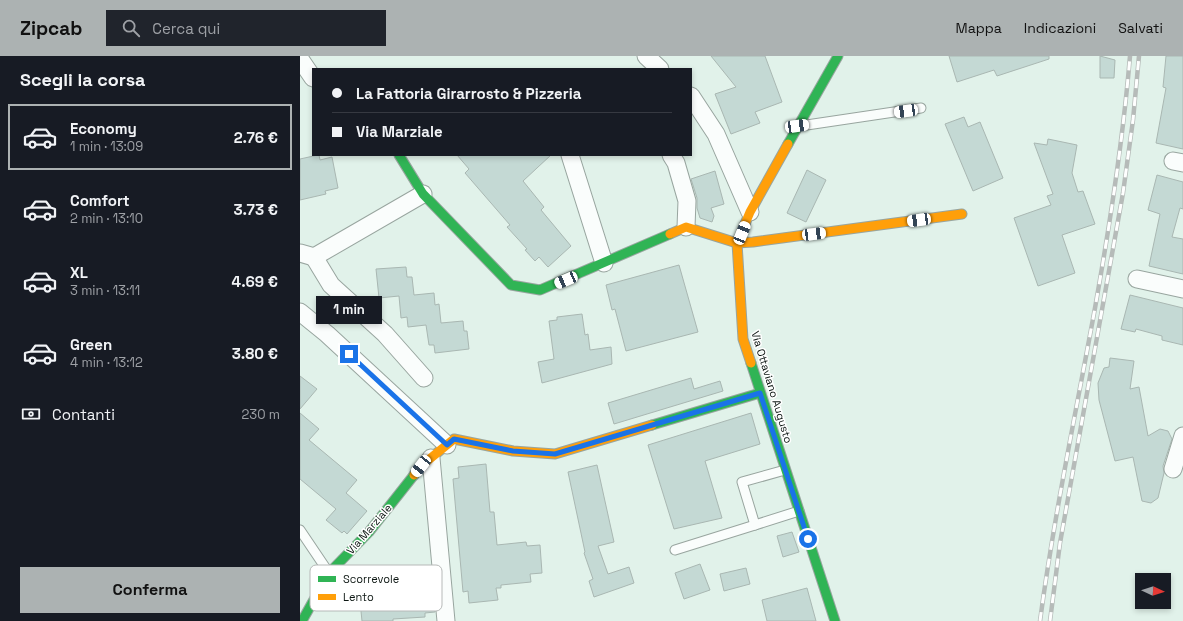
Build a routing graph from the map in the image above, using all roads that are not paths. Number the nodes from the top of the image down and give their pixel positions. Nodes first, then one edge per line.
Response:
1 (646, 56) edge
2 (838, 56) edge
3 (300, 59) edge
4 (659, 68) edge
5 (312, 77) edge
6 (692, 98) edge
7 (922, 108) dead end
8 (797, 126) junction
9 (400, 156) edge
10 (570, 156) edge
11 (672, 156) edge
12 (423, 194) junction
13 (750, 212) junction
14 (962, 214) dead end
15 (686, 227) junction
16 (737, 243) junction
17 (307, 255) edge
18 (604, 263) junction
19 (1137, 279) dead end
20 (1183, 289) edge
21 (300, 312) edge
22 (424, 378) dead end
23 (760, 393) junction
24 (1183, 436) edge
25 (447, 445) junction
26 (431, 458) junction
27 (1173, 469) dead end
28 (785, 470) junction
29 (799, 511) junction
30 (755, 525) junction
31 (300, 530) edge
32 (675, 550) dead end
33 (324, 565) edge
34 (337, 565) edge
35 (441, 565) edge
36 (442, 578) edge
37 (310, 607) edge
38 (302, 621) edge
39 (446, 621) edge
40 (835, 621) edge

1 - 4 street
2 - 8 street, Via Ottaviano Augusto
3 - 5 street
6 - 13 street
7 - 8 lane
8 - 13 street, Via Ottaviano Augusto
9 - 12 street
10 - 18 street
11 - 15 street
12 - 17 street
12 - 18 street
13 - 16 street, Via Ottaviano Augusto
14 - 16 street
15 - 16 street
15 - 18 street
16 - 23 street, Via Ottaviano Augusto
17 - 22 street
19 - 20 street
21 - 25 street
23 - 25 street, Via Marziale
23 - 28 street, Via Ottaviano Augusto
24 - 27 street
25 - 26 street, Via Marziale
26 - 34 street, Via Marziale
26 - 35 street
28 - 29 street, Via Ottaviano Augusto
28 - 30 lane
29 - 30 lane
29 - 40 street, Via Ottaviano Augusto
30 - 32 lane
31 - 33 lane
36 - 39 street
37 - 38 street, Via Marziale

